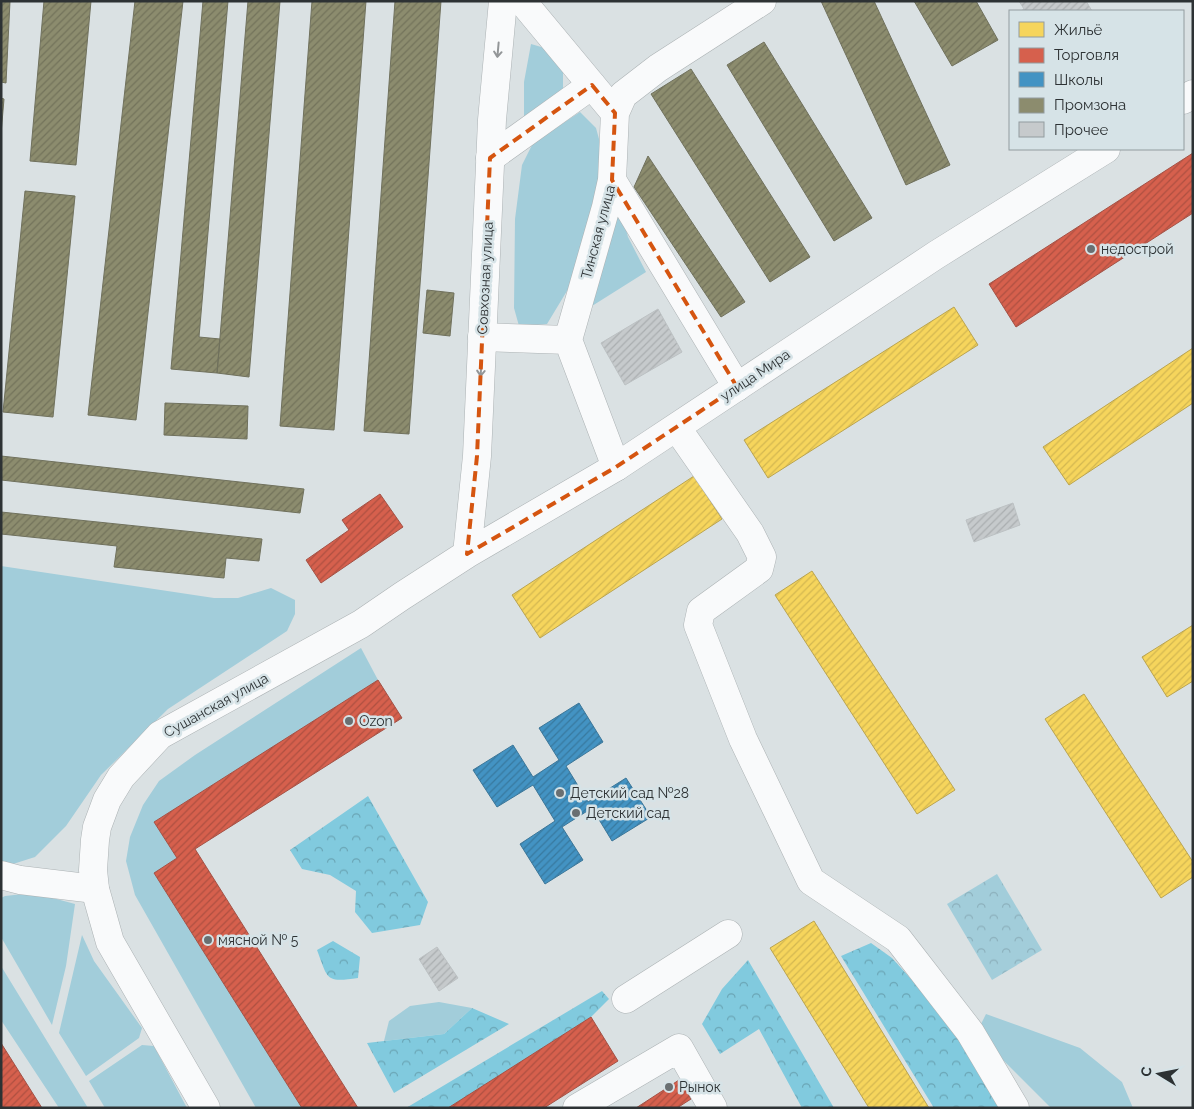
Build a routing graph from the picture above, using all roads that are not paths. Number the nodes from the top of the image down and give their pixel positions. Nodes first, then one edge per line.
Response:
1 (502, 1) edge
2 (522, 1) edge
3 (762, 1) edge
4 (592, 85) junction
5 (615, 113) junction
6 (1104, 150) edge
7 (490, 158) junction
8 (612, 180) junction
9 (482, 337) junction
10 (568, 340) junction
11 (737, 387) junction
12 (677, 428) junction
13 (616, 467) junction
14 (467, 554) junction
15 (402, 596) joint
16 (1, 875) edge
17 (94, 889) junction
18 (728, 934) dead end
19 (626, 999) dead end
20 (206, 1108) edge
21 (577, 1108) edge
22 (713, 1108) edge
23 (1015, 1108) edge

1 -> 7 main road, Совхозная улица
2 - 4 main road
3 - 5 main road, Тинская улица
4 - 5 main road
4 - 7 main road
5 - 8 main road, Тинская улица
6 - 11 main road, улица Мира
7 - 9 main road, Совхозная улица
8 - 10 main road, Тинская улица
8 - 11 main road
9 - 10 main road
9 -> 14 main road, Совхозная улица
10 - 13 main road
11 - 12 main road, улица Мира
12 - 13 main road, улица Мира
12 - 23 main road
13 - 14 main road, улица Мира
14 - 15 main road, улица Мира
15 - 17 main road, Сушанская улица
16 - 17 main road
17 - 20 main road, Сушанская улица
18 - 19 main road
21 - 22 main road

